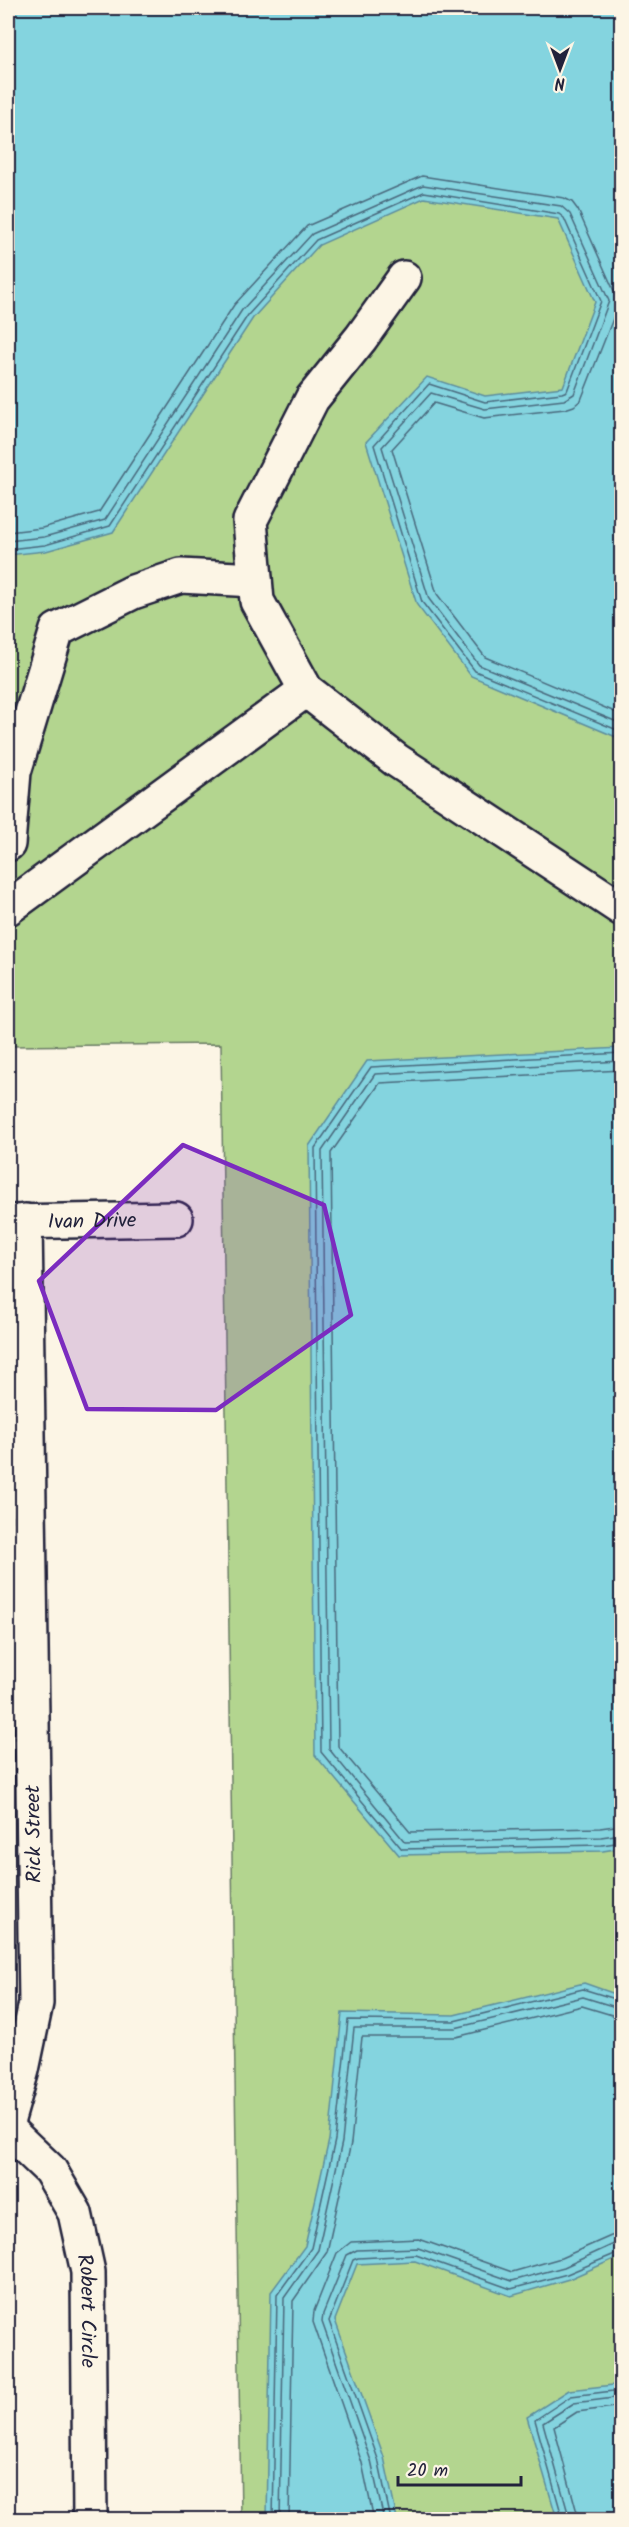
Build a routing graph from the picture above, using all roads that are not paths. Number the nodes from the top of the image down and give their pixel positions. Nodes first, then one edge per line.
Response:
1 (404, 278) dead end
2 (255, 580) junction
3 (306, 690) junction
4 (8, 844) edge
5 (8, 908) edge
6 (621, 909) edge
7 (176, 1219) dead end
8 (16, 1222) edge
9 (8, 2119) edge
10 (8, 2130) edge
11 (90, 2520) edge

1 - 2 street
2 - 3 street
2 - 4 street
3 - 5 street
3 - 6 street
7 - 8 street, Ivan Drive
8 - 9 street, Rick Street
10 - 11 street, Robert Circle

